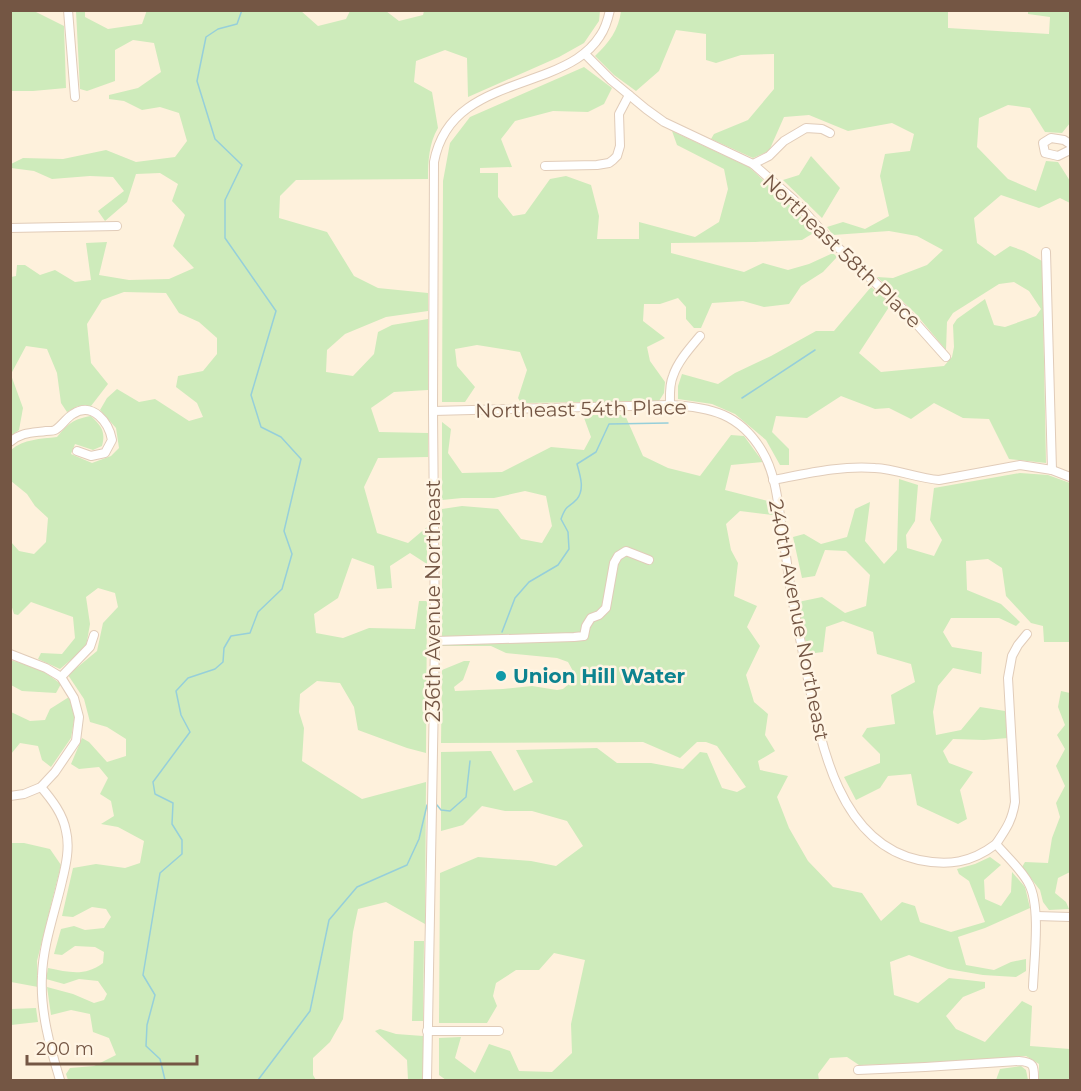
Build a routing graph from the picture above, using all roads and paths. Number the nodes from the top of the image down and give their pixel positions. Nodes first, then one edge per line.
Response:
1 (68, 10) edge
2 (609, 14) edge
3 (585, 54) junction
4 (629, 94) junction
5 (75, 97) dead end
6 (830, 133) dead end
7 (1071, 144) edge
8 (1071, 150) edge
9 (753, 164) junction
10 (545, 166) dead end
11 (117, 226) dead end
12 (10, 228) edge
13 (1046, 252) dead end
14 (700, 336) dead end
15 (946, 357) dead end
16 (670, 405) junction
17 (433, 411) junction
18 (727, 416) joint
19 (10, 442) edge
20 (77, 451) dead end
21 (1052, 470) junction
22 (1071, 477) edge
23 (773, 480) junction
24 (649, 560) dead end
25 (1027, 634) dead end
26 (94, 635) dead end
27 (435, 641) junction
28 (10, 654) edge
29 (61, 677) junction
30 (41, 787) junction
31 (10, 796) edge
32 (996, 844) junction
33 (1036, 916) junction
34 (1071, 917) edge
35 (1034, 987) dead end
36 (427, 1031) junction
37 (500, 1032) dead end
38 (858, 1070) dead end
39 (60, 1080) edge
40 (427, 1080) edge
41 (1034, 1080) edge

1 - 5 street
2 - 3 street
3 - 4 street, Northeast 58th Place
3 - 17 street, 236th Avenue Northeast
4 - 9 street, Northeast 58th Place
4 - 10 street
6 - 9 street
7 - 8 street
9 - 15 street, Northeast 58th Place
11 - 12 street
13 - 21 street
14 - 16 street
16 - 17 street, Northeast 54th Place
16 - 18 street, Northeast 54th Place
17 - 27 street, 236th Avenue Northeast
18 - 23 street, 240th Avenue Northeast
19 - 20 street
21 - 22 street
21 - 23 street
23 - 32 street, 240th Avenue Northeast
24 - 27 street
25 - 32 street
26 - 29 street
27 - 36 street, 236th Avenue Northeast
28 - 29 street
29 - 30 street
30 - 31 street
30 - 39 street
32 - 33 street
33 - 34 street
33 - 35 street
36 - 37 street
36 - 40 street, 236th Avenue Northeast
38 - 41 street

